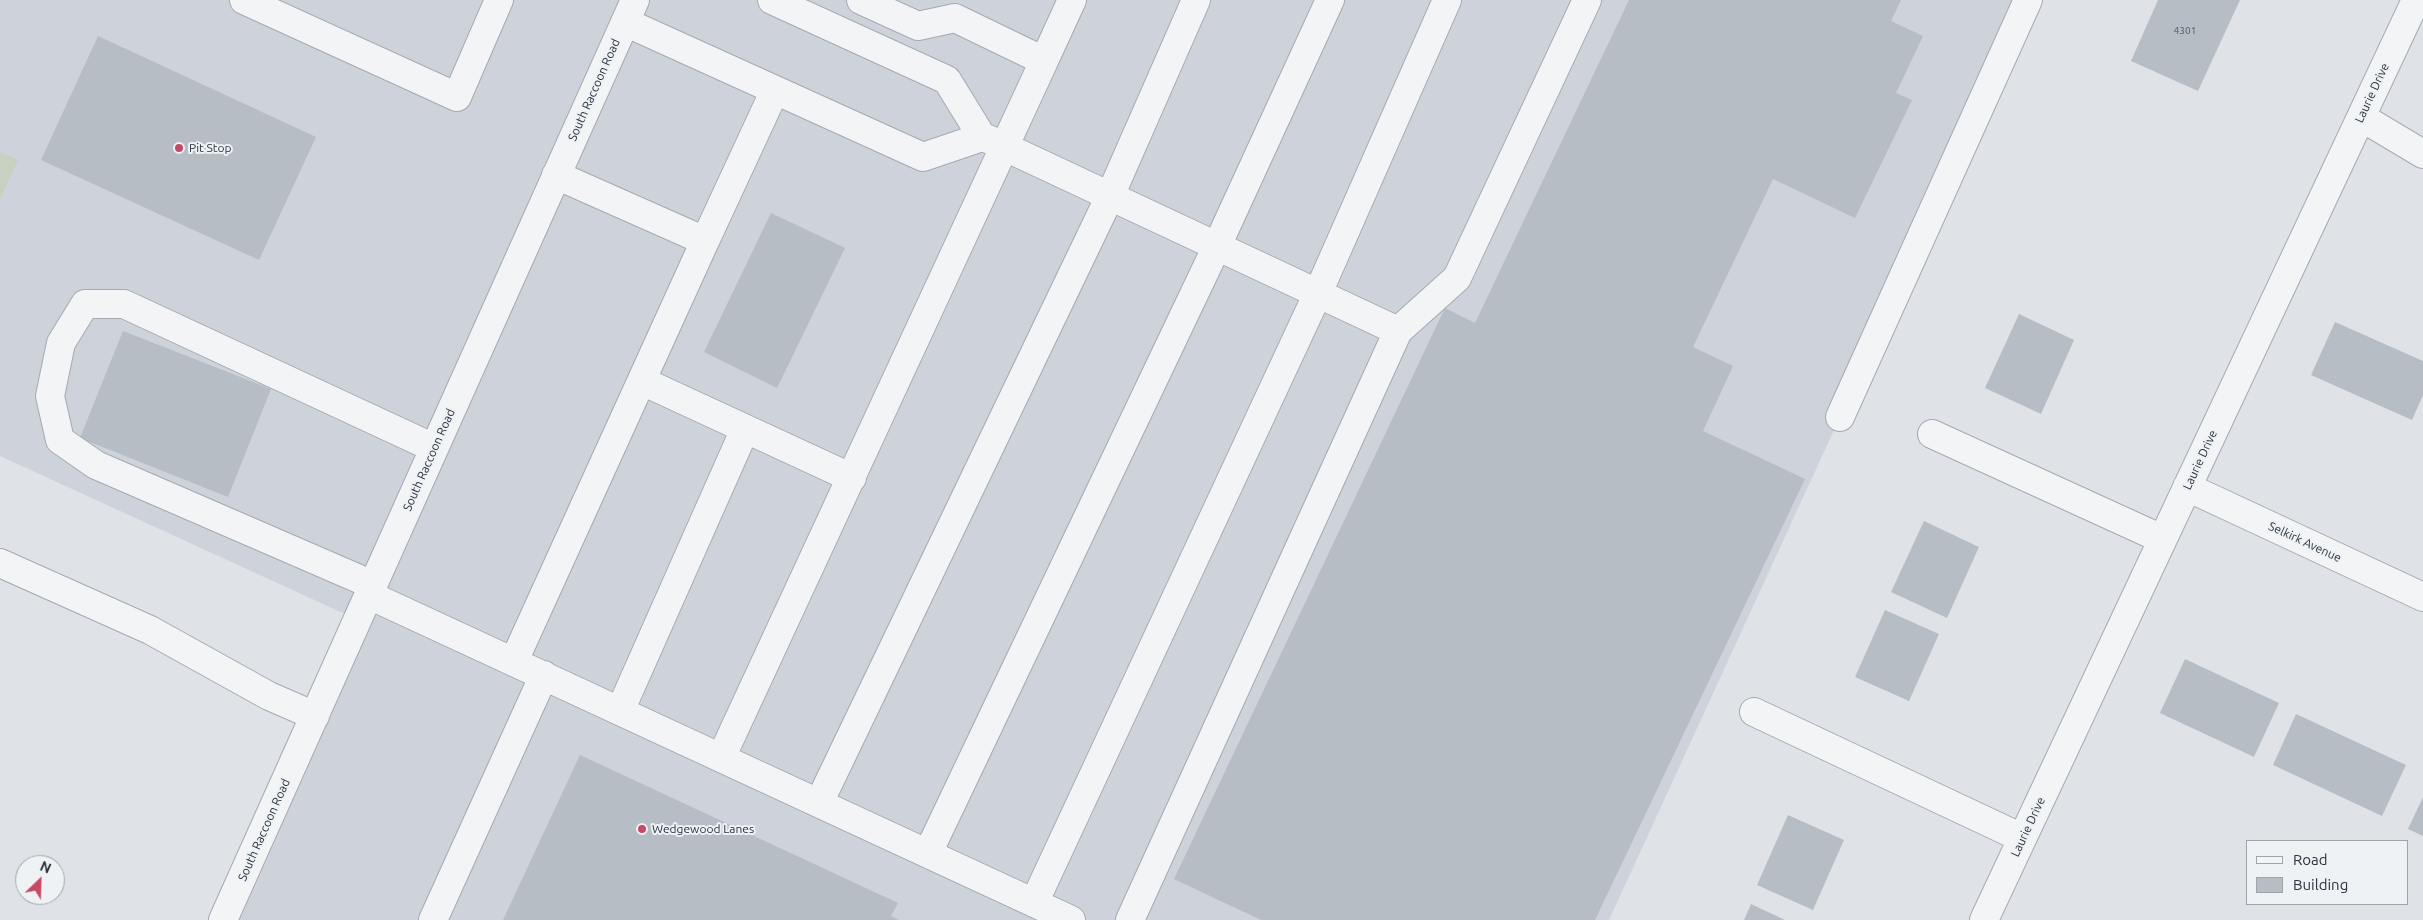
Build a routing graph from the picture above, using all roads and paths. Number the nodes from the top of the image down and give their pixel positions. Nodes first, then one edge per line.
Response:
1 (244, 0) edge
2 (499, 0) edge
3 (861, 0) edge
4 (1072, 0) edge
5 (1196, 0) edge
6 (1330, 0) edge
7 (1447, 0) edge
8 (1587, 0) edge
9 (2028, 0) edge
10 (2416, 0) edge
11 (776, 1) edge
12 (631, 6) edge
13 (953, 9) edge
14 (1044, 61) junction
15 (775, 90) junction
16 (2361, 117) junction
17 (994, 142) junction
18 (2423, 154) edge
19 (556, 175) junction
20 (1110, 196) junction
21 (705, 241) junction
22 (1217, 246) junction
23 (1318, 293) junction
24 (1398, 331) junction
25 (642, 380) junction
26 (1840, 417) dead end
27 (746, 429) junction
28 (1932, 434) dead end
29 (434, 448) junction
30 (852, 478) junction
31 (2187, 487) junction
32 (2162, 539) junction
33 (0, 563) edge
34 (371, 590) junction
35 (2423, 598) edge
36 (514, 662) junction
37 (544, 675) junction
38 (620, 711) junction
39 (1754, 712) dead end
40 (315, 716) junction
41 (721, 758) junction
42 (819, 803) junction
43 (2022, 838) junction
44 (928, 854) junction
45 (1034, 903) junction
46 (223, 920) edge
47 (433, 920) edge
48 (1070, 920) edge
49 (1130, 920) edge
50 (1984, 920) edge

1 - 2 street
3 - 13 street
4 - 14 street
5 - 20 street
6 - 22 street
7 - 23 street
8 - 24 street
9 - 26 street
10 - 16 street, Laurie Drive
11 - 17 street
12 - 15 street
12 - 19 street, South Raccoon Road
13 - 14 street
14 - 17 street
15 - 17 street
15 - 21 street
16 - 18 street
16 - 31 street, Laurie Drive
17 - 20 street
17 - 30 street
19 - 21 street
19 - 29 street, South Raccoon Road
20 - 22 street
20 - 42 street
21 - 25 street
22 - 23 street
22 - 44 street
23 - 24 street
23 - 45 street
24 - 49 street
25 - 27 street
25 - 36 street
27 - 30 street
27 - 38 street
28 - 32 street
29 - 34 street, South Raccoon Road
29 - 34 street
30 - 41 street
31 - 32 street, Laurie Drive
31 - 35 street, Selkirk Avenue
32 - 43 street, Laurie Drive
33 - 40 street
34 - 36 street
34 - 40 street, South Raccoon Road
36 - 37 street
37 - 38 street
37 - 47 street
38 - 41 street
39 - 43 street
40 - 46 street, South Raccoon Road
41 - 42 street
42 - 44 street
43 - 50 street, Laurie Drive
44 - 45 street
45 - 48 street

